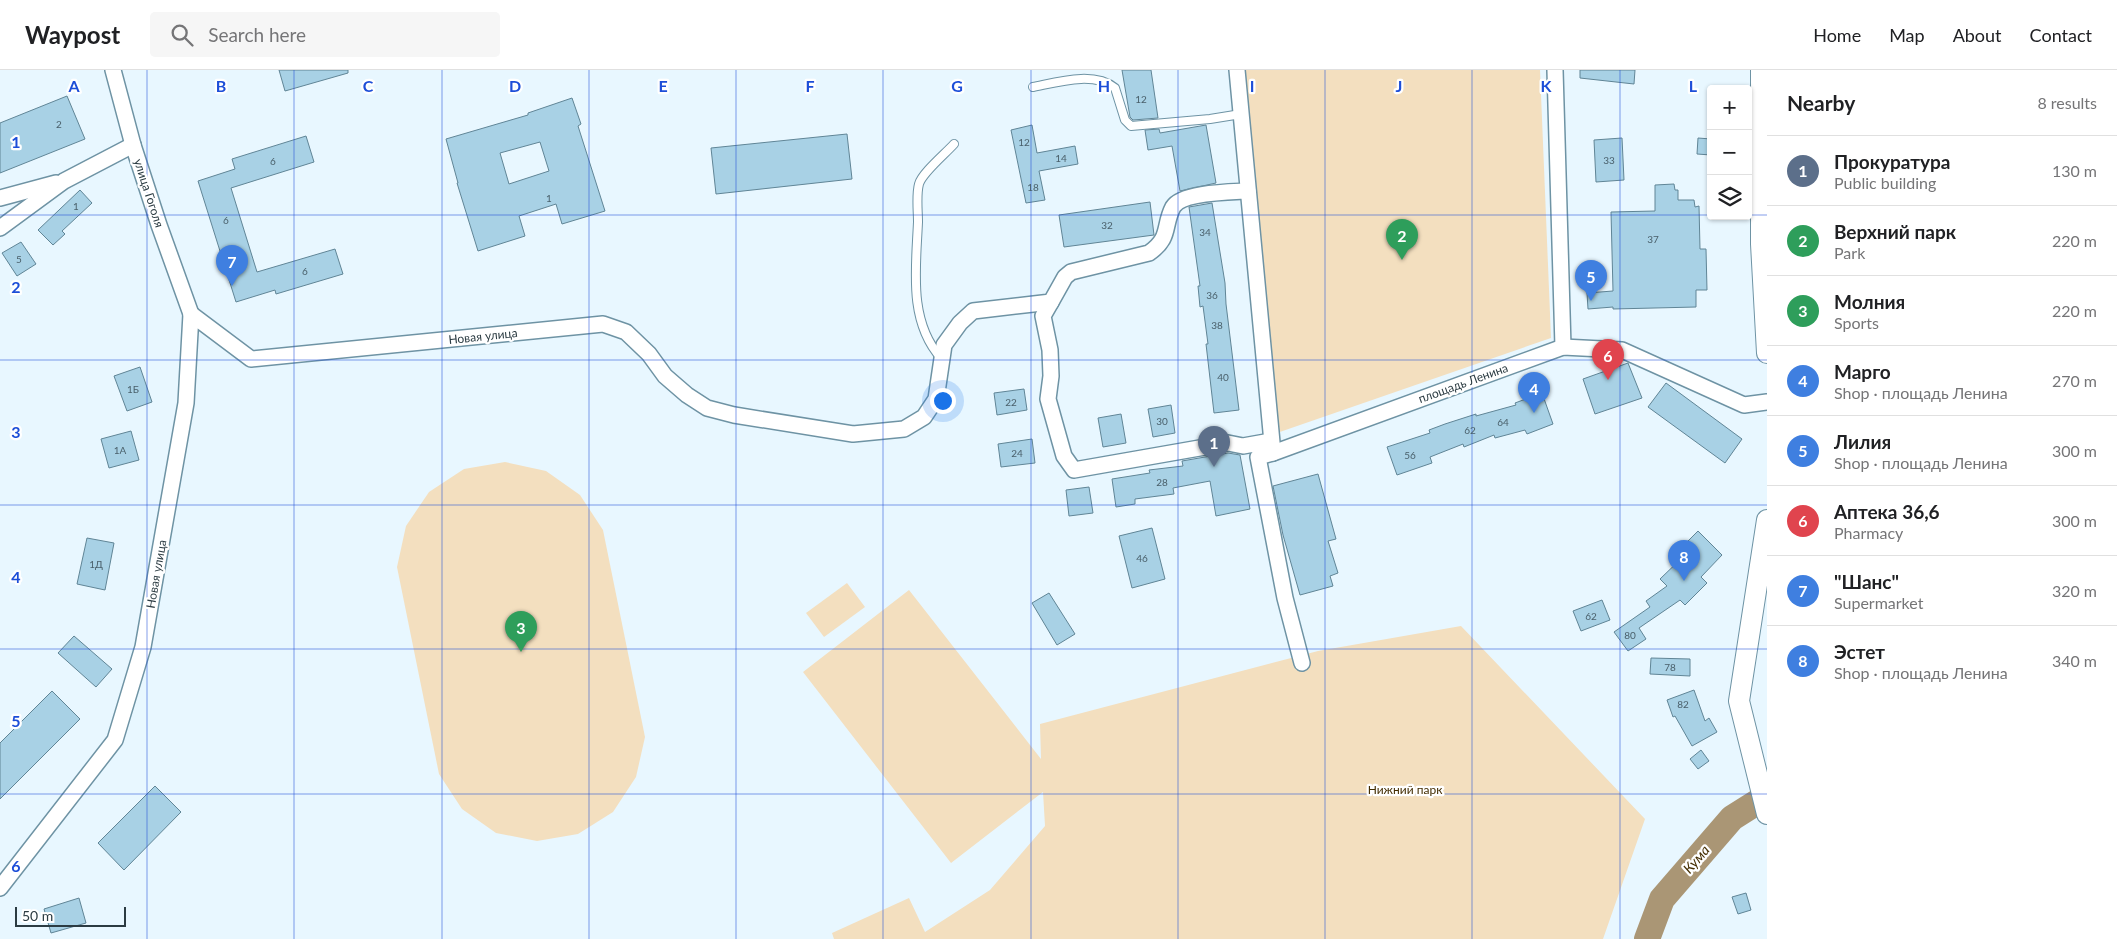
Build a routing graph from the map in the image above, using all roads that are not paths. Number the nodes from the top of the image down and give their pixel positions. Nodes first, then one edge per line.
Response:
1 (113, 70) edge
2 (1236, 70) edge
3 (1555, 70) edge
4 (1761, 70) edge
5 (1033, 86) dead end
6 (1241, 114) junction
7 (133, 144) junction
8 (954, 144) dead end
9 (64, 181) junction
10 (1248, 191) junction
11 (0, 198) edge
12 (0, 228) edge
13 (1051, 302) junction
14 (192, 314) junction
15 (1563, 347) junction
16 (1767, 353) edge
17 (942, 359) junction
18 (1767, 402) edge
19 (1272, 447) junction
20 (1767, 520) edge
21 (1302, 663) dead end
22 (1767, 814) edge
23 (0, 888) edge

1 - 7 street, улица Гоголя
2 - 6 street
3 - 15 street
4 - 16 street
5 - 6 lane
6 - 10 street
7 - 9 street
7 - 14 street, улица Гоголя
8 - 17 lane
9 - 11 street
9 - 12 street
10 - 13 street
10 - 19 street
13 - 17 street, Новая улица
13 - 19 street
14 - 17 street, Новая улица
14 - 23 street, Новая улица
15 - 18 street, площадь Ленина
15 - 19 street, площадь Ленина
19 - 21 street, площадь Ленина
20 - 22 street

